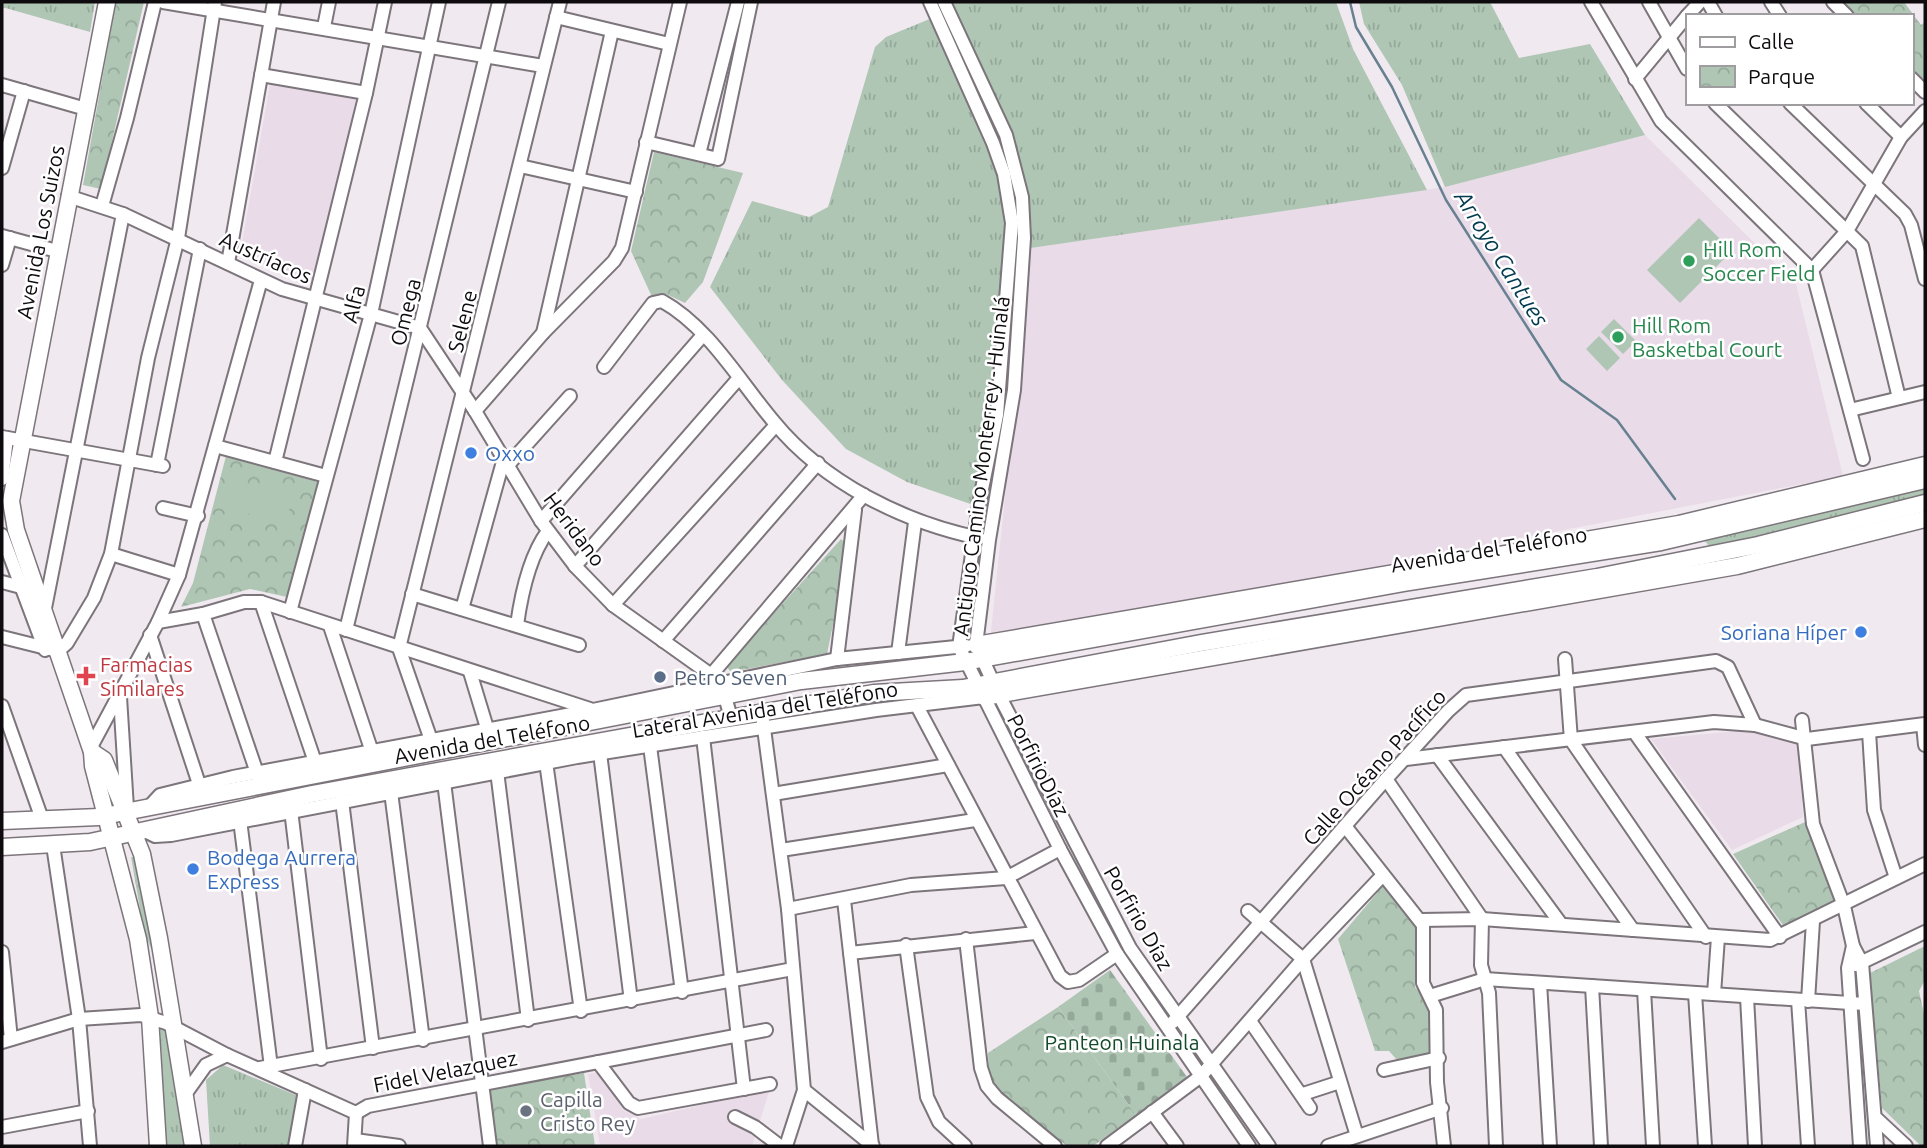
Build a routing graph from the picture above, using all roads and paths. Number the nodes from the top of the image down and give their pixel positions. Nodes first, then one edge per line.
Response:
1 (107, 2) edge
2 (155, 2) edge
3 (163, 2) edge
4 (274, 2) edge
5 (329, 2) edge
6 (385, 2) edge
7 (439, 2) edge
8 (499, 2) edge
9 (560, 2) edge
10 (680, 2) edge
11 (738, 2) edge
12 (751, 2) edge
13 (930, 2) edge
14 (944, 2) edge
15 (1591, 2) edge
16 (1649, 2) edge
17 (215, 6) edge
18 (556, 17) junction
19 (1686, 17) edge
20 (272, 19) junction
21 (324, 27) junction
22 (612, 31) junction
23 (380, 37) junction
24 (1668, 37) junction
25 (669, 44) junction
26 (429, 48) junction
27 (486, 58) junction
28 (543, 66) junction
29 (1686, 67) edge
30 (261, 75) junction
31 (1635, 79) junction
32 (2, 85) edge
33 (24, 91) junction
34 (366, 93) junction
35 (1717, 105) edge
36 (1792, 105) edge
37 (1868, 105) edge
38 (86, 108) junction
39 (1925, 111) edge
40 (1901, 137) junction
41 (646, 142) junction
42 (699, 154) junction
43 (520, 166) junction
44 (2, 168) edge
45 (576, 180) junction
46 (1875, 185) junction
47 (636, 192) junction
48 (68, 196) junction
49 (102, 206) junction
50 (123, 214) junction
51 (1847, 232) junction
52 (6, 237) edge
53 (178, 238) junction
54 (200, 249) junction
55 (57, 251) junction
56 (228, 263) junction
57 (2, 265) edge
58 (1812, 270) junction
59 (1925, 279) edge
60 (261, 280) junction
61 (317, 300) junction
62 (371, 314) junction
63 (420, 328) junction
64 (543, 333) junction
65 (703, 335) junction
66 (604, 367) dead end
67 (739, 378) junction
68 (1925, 392) edge
69 (464, 396) junction
70 (570, 396) dead end
71 (1899, 398) junction
72 (1850, 410) junction
73 (475, 411) junction
74 (776, 425) junction
75 (10, 439) edge
76 (215, 446) junction
77 (76, 451) junction
78 (128, 460) junction
79 (1863, 460) dead end
80 (275, 462) junction
81 (506, 462) junction
82 (818, 463) junction
83 (1925, 465) edge
84 (326, 476) junction
85 (1906, 476) junction
86 (2, 479) edge
87 (1925, 480) edge
88 (864, 495) junction
89 (1925, 503) edge
90 (163, 508) dead end
91 (855, 509) junction
92 (198, 516) junction
93 (1925, 519) edge
94 (915, 522) junction
95 (544, 526) junction
96 (1843, 531) junction
97 (2, 535) edge
98 (1697, 536) junction
99 (974, 537) junction
100 (989, 540) junction
101 (1587, 546) junction
102 (111, 554) junction
103 (1704, 564) junction
104 (575, 566) junction
105 (1680, 568) junction
106 (179, 575) junction
107 (1597, 577) junction
108 (2, 582) edge
109 (21, 587) junction
110 (412, 594) junction
111 (261, 602) junction
112 (613, 605) junction
113 (45, 608) junction
114 (462, 609) junction
115 (290, 612) junction
116 (203, 614) junction
117 (1164, 619) junction
118 (158, 622) junction
119 (517, 625) junction
120 (330, 626) junction
121 (345, 630) junction
122 (150, 635) junction
123 (2, 637) edge
124 (663, 641) junction
125 (579, 645) dead end
126 (1234, 645) junction
127 (399, 648) junction
128 (52, 650) junction
129 (979, 652) junction
130 (898, 653) junction
131 (962, 654) junction
132 (837, 659) junction
133 (1565, 659) dead end
134 (470, 672) junction
135 (1567, 682) junction
136 (720, 684) junction
137 (988, 690) junction
138 (120, 692) junction
139 (2, 706) edge
140 (917, 706) junction
141 (593, 710) junction
142 (731, 718) junction
143 (1802, 720) dead end
144 (763, 721) junction
145 (1755, 725) junction
146 (1924, 725) edge
147 (487, 728) junction
148 (1635, 733) junction
149 (1869, 733) junction
150 (702, 737) junction
151 (1807, 739) junction
152 (431, 740) junction
153 (1571, 740) junction
154 (7, 745) edge
155 (1925, 745) edge
156 (650, 746) junction
157 (1504, 747) junction
158 (92, 749) junction
159 (577, 751) junction
160 (372, 752) junction
161 (600, 753) junction
162 (1437, 755) junction
163 (1406, 759) junction
164 (315, 762) junction
165 (546, 762) junction
166 (948, 765) junction
167 (498, 771) junction
168 (257, 773) junction
169 (283, 776) junction
170 (1385, 779) junction
171 (444, 782) junction
172 (199, 784) junction
173 (391, 792) junction
174 (773, 794) junction
175 (313, 800) junction
176 (342, 801) junction
177 (148, 808) junction
178 (291, 810) junction
179 (42, 819) junction
180 (240, 820) junction
181 (975, 820) junction
182 (2, 821) edge
183 (133, 823) junction
184 (109, 826) junction
185 (1345, 826) junction
186 (52, 845) junction
187 (2, 847) edge
188 (1060, 849) junction
189 (781, 850) junction
190 (1925, 864) edge
191 (1382, 876) junction
192 (1006, 878) junction
193 (1896, 878) junction
194 (844, 900) junction
195 (1844, 906) junction
196 (788, 909) junction
197 (1248, 911) dead end
198 (1482, 919) junction
199 (1421, 920) junction
200 (1813, 921) junction
201 (1261, 924) junction
202 (1561, 924) junction
203 (1633, 930) junction
204 (1925, 932) edge
205 (1035, 933) junction
206 (1712, 937) junction
207 (1780, 937) junction
208 (966, 939) junction
209 (906, 945) junction
210 (1853, 946) junction
211 (2, 952) edge
212 (849, 953) junction
213 (1117, 954) junction
214 (1303, 959) junction
215 (1862, 962) junction
216 (1848, 968) junction
217 (793, 969) junction
218 (1485, 979) junction
219 (732, 982) junction
220 (1540, 984) junction
221 (1592, 986) junction
222 (1644, 990) junction
223 (682, 992) junction
224 (1695, 993) junction
225 (1714, 994) junction
226 (1430, 996) junction
227 (1747, 997) junction
228 (1803, 1000) junction
229 (631, 1001) junction
230 (1849, 1004) junction
231 (1866, 1004) junction
232 (581, 1011) junction
233 (150, 1017) junction
234 (79, 1019) junction
235 (528, 1020) junction
236 (1250, 1021) junction
237 (1172, 1022) junction
238 (174, 1027) junction
239 (476, 1029) junction
240 (766, 1030) dead end
241 (738, 1035) junction
242 (6, 1040) edge
243 (424, 1040) junction
244 (373, 1048) junction
245 (227, 1055) junction
246 (1438, 1058) junction
247 (321, 1059) junction
248 (598, 1062) junction
249 (265, 1068) junction
250 (1384, 1070) dead end
251 (1206, 1071) junction
252 (1340, 1082) junction
253 (770, 1084) dead end
254 (484, 1085) junction
255 (744, 1089) junction
256 (305, 1090) junction
257 (804, 1090) junction
258 (186, 1093) junction
259 (1303, 1094) junction
260 (1310, 1108) dead end
261 (1442, 1108) junction
262 (88, 1111) junction
263 (1152, 1112) junction
264 (356, 1113) junction
265 (735, 1117) dead end
266 (1877, 1119) junction
267 (2, 1126) edge
268 (1357, 1136) junction
269 (355, 1143) edge
270 (90, 1146) edge
271 (158, 1146) edge
272 (193, 1146) edge
273 (295, 1146) edge
274 (400, 1146) edge
275 (491, 1146) edge
276 (780, 1146) edge
277 (786, 1146) edge
278 (873, 1146) edge
279 (965, 1146) edge
280 (1055, 1146) edge
281 (1107, 1146) edge
282 (1177, 1146) edge
283 (1249, 1146) edge
284 (1269, 1146) edge
285 (1328, 1146) edge
286 (1444, 1146) edge
287 (1496, 1146) edge
288 (1550, 1146) edge
289 (1601, 1146) edge
290 (1653, 1146) edge
291 (1705, 1146) edge
292 (1755, 1146) edge
293 (1808, 1146) edge
294 (1860, 1146) edge
295 (1877, 1146) edge
296 (1906, 1146) edge

1 - 38 main road, Avenida Los Suizos
2 - 49 street
3 - 17 street
4 - 20 street
5 - 21 street
6 - 23 street
7 - 26 street, Alfa
8 - 27 street, Omega
9 - 18 street, Selene
10 - 25 street
11 - 42 street
12 - 42 street
13 - 99 street, Antiguo Camino Monterrey - Huinalá
14 - 100 street, Antiguo Camino Monterrey - Huinalá
15 - 31 street
16 - 24 street
17 - 20 street
17 - 53 street
18 - 22 street
18 - 28 street, Selene
19 - 24 street
20 - 21 street
20 - 30 street
21 - 23 street
22 - 25 street
22 - 45 street
23 - 26 street
23 - 34 street
24 - 29 street
24 - 31 street
25 - 41 street
26 - 27 street
26 - 62 street, Alfa
27 - 28 street
27 - 63 street, Omega
28 - 43 street, Selene
30 - 34 street
30 - 56 street
31 - 58 street
32 - 33 street
33 - 38 street
33 - 44 street
34 - 61 street
35 - 51 street
36 - 46 street
37 - 40 street
38 - 48 main road, Avenida Los Suizos
39 - 40 street
40 - 46 street
41 - 42 street
41 - 47 street
43 - 45 street
43 - 69 street, Selene
45 - 47 street
45 - 64 street
46 - 51 street
46 - 59 street
47 - 64 street
48 - 49 street, Austríacos
48 - 55 main road, Avenida Los Suizos
49 - 50 street, Austríacos
50 - 53 street, Austríacos
50 - 77 street
51 - 58 street
51 - 71 street
52 - 55 street
52 - 57 street
53 - 54 street, Austríacos
53 - 78 street
54 - 56 street, Austríacos
54 - 78 street
55 - 75 main road, Avenida Los Suizos
56 - 60 street, Austríacos
58 - 72 street
60 - 61 street, Austríacos
60 - 76 street
61 - 62 street, Austríacos
61 - 80 street
62 - 63 street, Austríacos
62 - 84 street, Alfa
63 - 69 street, Heridano
63 - 121 street, Omega
64 - 73 street
65 - 66 street
65 - 67 street
65 - 95 street
67 - 74 street
67 - 104 street
68 - 71 street
69 - 73 street, Heridano
69 - 110 street, Selene
70 - 81 street
71 - 72 street
72 - 79 street
73 - 81 street, Heridano
74 - 82 street
74 - 112 street
75 - 77 street
75 - 86 street
75 - 113 main road, Avenida Los Suizos
76 - 80 street
76 - 92 street
77 - 78 street
77 - 113 street
78 - 102 street
80 - 84 street
81 - 95 street, Heridano
81 - 114 street
82 - 88 street
82 - 124 street
83 - 85 main road
84 - 115 street, Alfa
85 - 87 main road, Avenida del Teléfono
85 - 98 main road, Avenida del Teléfono
85 - 101 main road
88 - 91 street
88 - 94 street
89 - 96 main road
90 - 92 street
91 - 132 street
91 - 136 street
92 - 106 street
93 - 96 main road
94 - 99 street
94 - 130 street
95 - 104 street, Heridano
95 - 119 street
96 - 103 main road
97 - 109 street
98 - 101 main road, Avenida del Teléfono
98 - 103 main road
99 - 100 street
99 - 131 street, Antiguo Camino Monterrey - Huinalá
100 - 129 street, Antiguo Camino Monterrey - Huinalá
101 - 107 main road
101 - 117 main road, Avenida del Teléfono
102 - 106 street
102 - 128 street
103 - 105 main road
104 - 112 street, Heridano
105 - 107 main road
105 - 126 main road
106 - 118 street
107 - 126 main road
108 - 109 street
109 - 128 street
110 - 114 street
110 - 127 street, Selene
111 - 115 street
111 - 116 street
111 - 164 street
112 - 124 street, Heridano
113 - 128 main road, Avenida Los Suizos
114 - 119 street
115 - 120 street
116 - 118 street
116 - 168 street
117 - 129 main road
117 - 129 main road, Avenida del Teléfono
118 - 122 street
119 - 125 street
120 - 121 street
120 - 160 street
121 - 127 street
122 - 138 street
122 - 172 street
123 - 128 street
124 - 136 street, Heridano
126 - 137 main road, Avenida del Teléfono
127 - 134 street
127 - 152 street
128 - 158 main road, Avenida Los Suizos
129 - 131 main road, Avenida del Teléfono
129 - 137 street, Antiguo Camino Monterrey - Huinalá
130 - 131 street, Lateral Avenida del Teléfono
130 - 132 street, Lateral Avenida del Teléfono
131 - 136 main road, Avenida del Teléfono
131 - 137 street
132 - 136 street, Lateral Avenida del Teléfono
133 - 135 street
134 - 141 street
134 - 147 street
135 - 145 street, Calle Océano Pacífico
135 - 153 street
135 - 163 street, Calle Océano Pacífico
136 - 141 street, Lateral Avenida del Teléfono
136 - 142 street
136 - 169 main road, Avenida del Teléfono
137 - 140 street, Lateral Avenida del Teléfono
137 - 144 main road, Avenida del Teléfono
137 - 188 street, PorfirioDíaz
137 - 237 street, Porfirio Díaz
138 - 158 street
138 - 183 street
139 - 154 street
140 - 144 street, Lateral Avenida del Teléfono
140 - 166 street
141 - 147 street, Lateral Avenida del Teléfono
142 - 144 main road, Avenida del Teléfono
142 - 159 main road, Avenida del Teléfono
143 - 151 street
144 - 150 street, Lateral Avenida del Teléfono
144 - 174 street
145 - 148 street
145 - 151 street
146 - 149 street
146 - 155 street
147 - 152 street, Lateral Avenida del Teléfono
148 - 153 street
148 - 207 street
149 - 151 street
149 - 193 street
150 - 156 street, Lateral Avenida del Teléfono
150 - 219 street
151 - 195 street
152 - 160 street, Lateral Avenida del Teléfono
153 - 157 street
153 - 206 street
154 - 179 street
156 - 161 street, Lateral Avenida del Teléfono
156 - 223 street
157 - 162 street
157 - 203 street
158 - 183 main road, Avenida Los Suizos
158 - 184 main road, Avenida Los Suizos
159 - 161 street, Lateral Avenida del Teléfono
159 - 165 street, Lateral Avenida del Teléfono
159 - 175 main road, Avenida del Teléfono
160 - 164 street, Lateral Avenida del Teléfono
161 - 229 street
162 - 163 street
162 - 202 street
163 - 170 street, Calle Océano Pacífico
164 - 169 street, Lateral Avenida del Teléfono
165 - 167 street, Lateral Avenida del Teléfono
165 - 232 street
166 - 174 street
166 - 181 street
167 - 171 street, Lateral Avenida del Teléfono
167 - 235 street
168 - 169 street, Lateral Avenida del Teléfono
168 - 172 street, Lateral Avenida del Teléfono
169 - 177 main road, Avenida del Teléfono
170 - 185 street, Calle Océano Pacífico
170 - 198 street
171 - 173 street, Lateral Avenida del Teléfono
171 - 239 street
172 - 177 street, Lateral Avenida del Teléfono
173 - 176 street, Lateral Avenida del Teléfono
173 - 243 street
174 - 189 street
175 - 176 street, Lateral Avenida del Teléfono
175 - 178 street, Lateral Avenida del Teléfono
175 - 183 main road, Avenida del Teléfono
176 - 244 street
177 - 183 main road, Avenida del Teléfono
178 - 180 street, Lateral Avenida del Teléfono
178 - 247 street
179 - 182 main road, Avenida del Teléfono
179 - 184 main road, Avenida del Teléfono
180 - 183 street, Lateral Avenida del Teléfono
180 - 249 street
181 - 189 street
181 - 192 street
183 - 184 main road, Avenida del Teléfono
183 - 238 main road, Avenida Los Suizos
184 - 186 main road, Avenida del Teléfono
184 - 233 main road, Avenida Los Suizos
185 - 191 street
185 - 201 street, Calle Océano Pacífico
186 - 187 main road, Avenida del Teléfono
186 - 234 street
188 - 192 street
188 - 213 street, PorfirioDíaz
189 - 196 street
190 - 193 street
191 - 199 street
191 - 214 street
192 - 194 street
192 - 205 street
193 - 195 street
194 - 196 street
194 - 212 street
195 - 200 street
195 - 210 street
196 - 217 street
197 - 201 street
198 - 199 street
198 - 202 street
198 - 218 street
199 - 226 street
200 - 207 street
200 - 228 street
201 - 214 street
201 - 237 street, Calle Océano Pacífico
202 - 203 street
203 - 206 street
204 - 215 street
205 - 208 street
205 - 213 street
206 - 207 street
206 - 225 street
208 - 209 street
208 - 280 street
209 - 212 street
209 - 279 street
210 - 215 street
210 - 216 street
211 - 242 street
212 - 278 street
213 - 237 street, PorfirioDíaz
214 - 236 street
214 - 252 street
215 - 216 street
215 - 231 street
216 - 230 street
217 - 219 street
217 - 257 street
218 - 220 street
218 - 226 street
218 - 287 street
219 - 223 street
219 - 241 street
220 - 221 street
220 - 288 street
221 - 222 street
221 - 289 street
222 - 224 street
222 - 290 street
223 - 229 street
224 - 225 street
224 - 291 street
225 - 227 street
226 - 246 street
227 - 228 street
227 - 292 street
228 - 230 street
228 - 293 street
229 - 232 street
230 - 231 street
230 - 294 street
231 - 266 street
232 - 235 street
233 - 234 street
233 - 238 street, Fidel Velazquez
233 - 271 main road, Avenida Los Suizos
234 - 242 street
234 - 262 street
235 - 239 street
236 - 251 street
236 - 259 street
237 - 251 street, Porfirio Díaz
238 - 245 street, Fidel Velazquez
238 - 258 main road, Avenida Los Suizos
239 - 243 street
239 - 254 street
240 - 241 street, Fidel Velazquez
241 - 248 street, Fidel Velazquez
241 - 255 street
243 - 244 street
244 - 247 street
245 - 249 street, Fidel Velazquez
245 - 258 street
246 - 250 street
246 - 261 street
247 - 249 street
248 - 254 street, Fidel Velazquez
248 - 255 street
249 - 256 street, Fidel Velazquez
251 - 263 street
251 - 283 street
251 - 284 street, Porfirio Díaz
252 - 259 street
252 - 268 street
253 - 255 street
254 - 264 street, Fidel Velazquez
254 - 275 street
256 - 264 street, Fidel Velazquez
256 - 273 street
257 - 277 street
257 - 278 street
258 - 272 main road, Avenida Los Suizos
259 - 260 street
261 - 268 street
261 - 286 street
262 - 267 street
262 - 270 street
263 - 281 street
263 - 282 street
264 - 269 street
265 - 276 street
266 - 295 street
266 - 296 street
268 - 285 street
269 - 274 street

